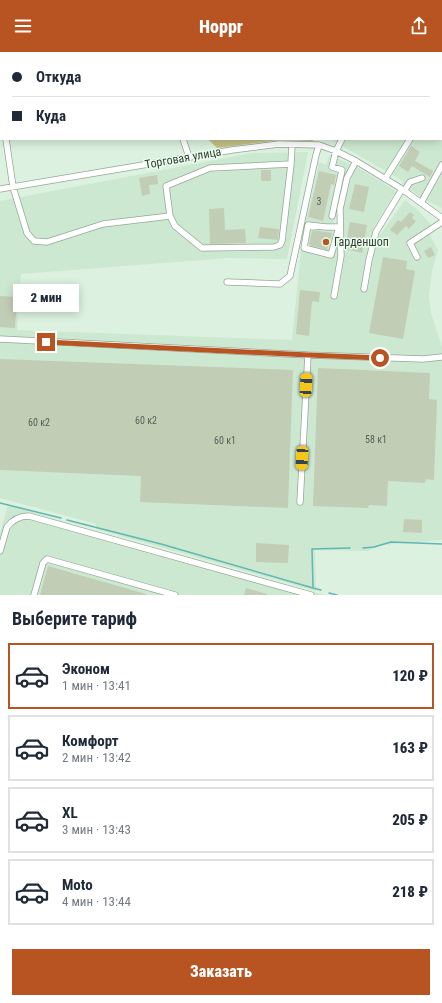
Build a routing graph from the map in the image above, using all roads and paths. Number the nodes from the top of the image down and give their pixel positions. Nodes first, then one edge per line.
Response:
1 (6, 140) edge
2 (183, 140) edge
3 (320, 140) edge
4 (341, 140) edge
5 (409, 140) edge
6 (292, 145) junction
7 (322, 146) junction
8 (336, 150) junction
9 (189, 157) junction
10 (356, 160) junction
11 (291, 164) junction
12 (442, 165) edge
13 (386, 178) junction
14 (422, 178) dead end
15 (13, 187) junction
16 (0, 189) edge
17 (403, 190) junction
18 (421, 203) junction
19 (170, 216) junction
20 (332, 216) dead end
21 (442, 218) edge
22 (442, 222) edge
23 (339, 227) junction
24 (417, 257) dead end
25 (227, 282) dead end
26 (364, 288) dead end
27 (334, 296) dead end
28 (0, 339) edge
29 (308, 355) junction
30 (442, 357) edge
31 (300, 502) dead end
32 (0, 551) edge
33 (34, 595) edge
34 (175, 595) edge
35 (311, 595) edge

1 - 15 street
2 - 9 street
3 - 7 street
4 - 8 street
5 - 13 street
6 - 7 street, Торговая улица
6 - 9 street, Торговая улица
6 - 11 street
7 - 8 street, Торговая улица
7 - 25 street
8 - 10 street, Торговая улица
8 - 20 street
9 - 15 street, Торговая улица
10 - 13 street, Торговая улица
10 - 23 street
11 - 19 street
11 - 19 street
12 - 18 street
13 - 17 street, Торговая улица
14 - 17 street
15 - 16 street, Торговая улица
15 - 19 street
17 - 18 street, Торговая улица
17 - 26 street
18 - 21 street, Торговая улица
22 - 24 street
23 - 23 street
23 - 27 street
28 - 29 street
29 - 30 street
29 - 31 street
32 - 35 street
33 - 34 street

